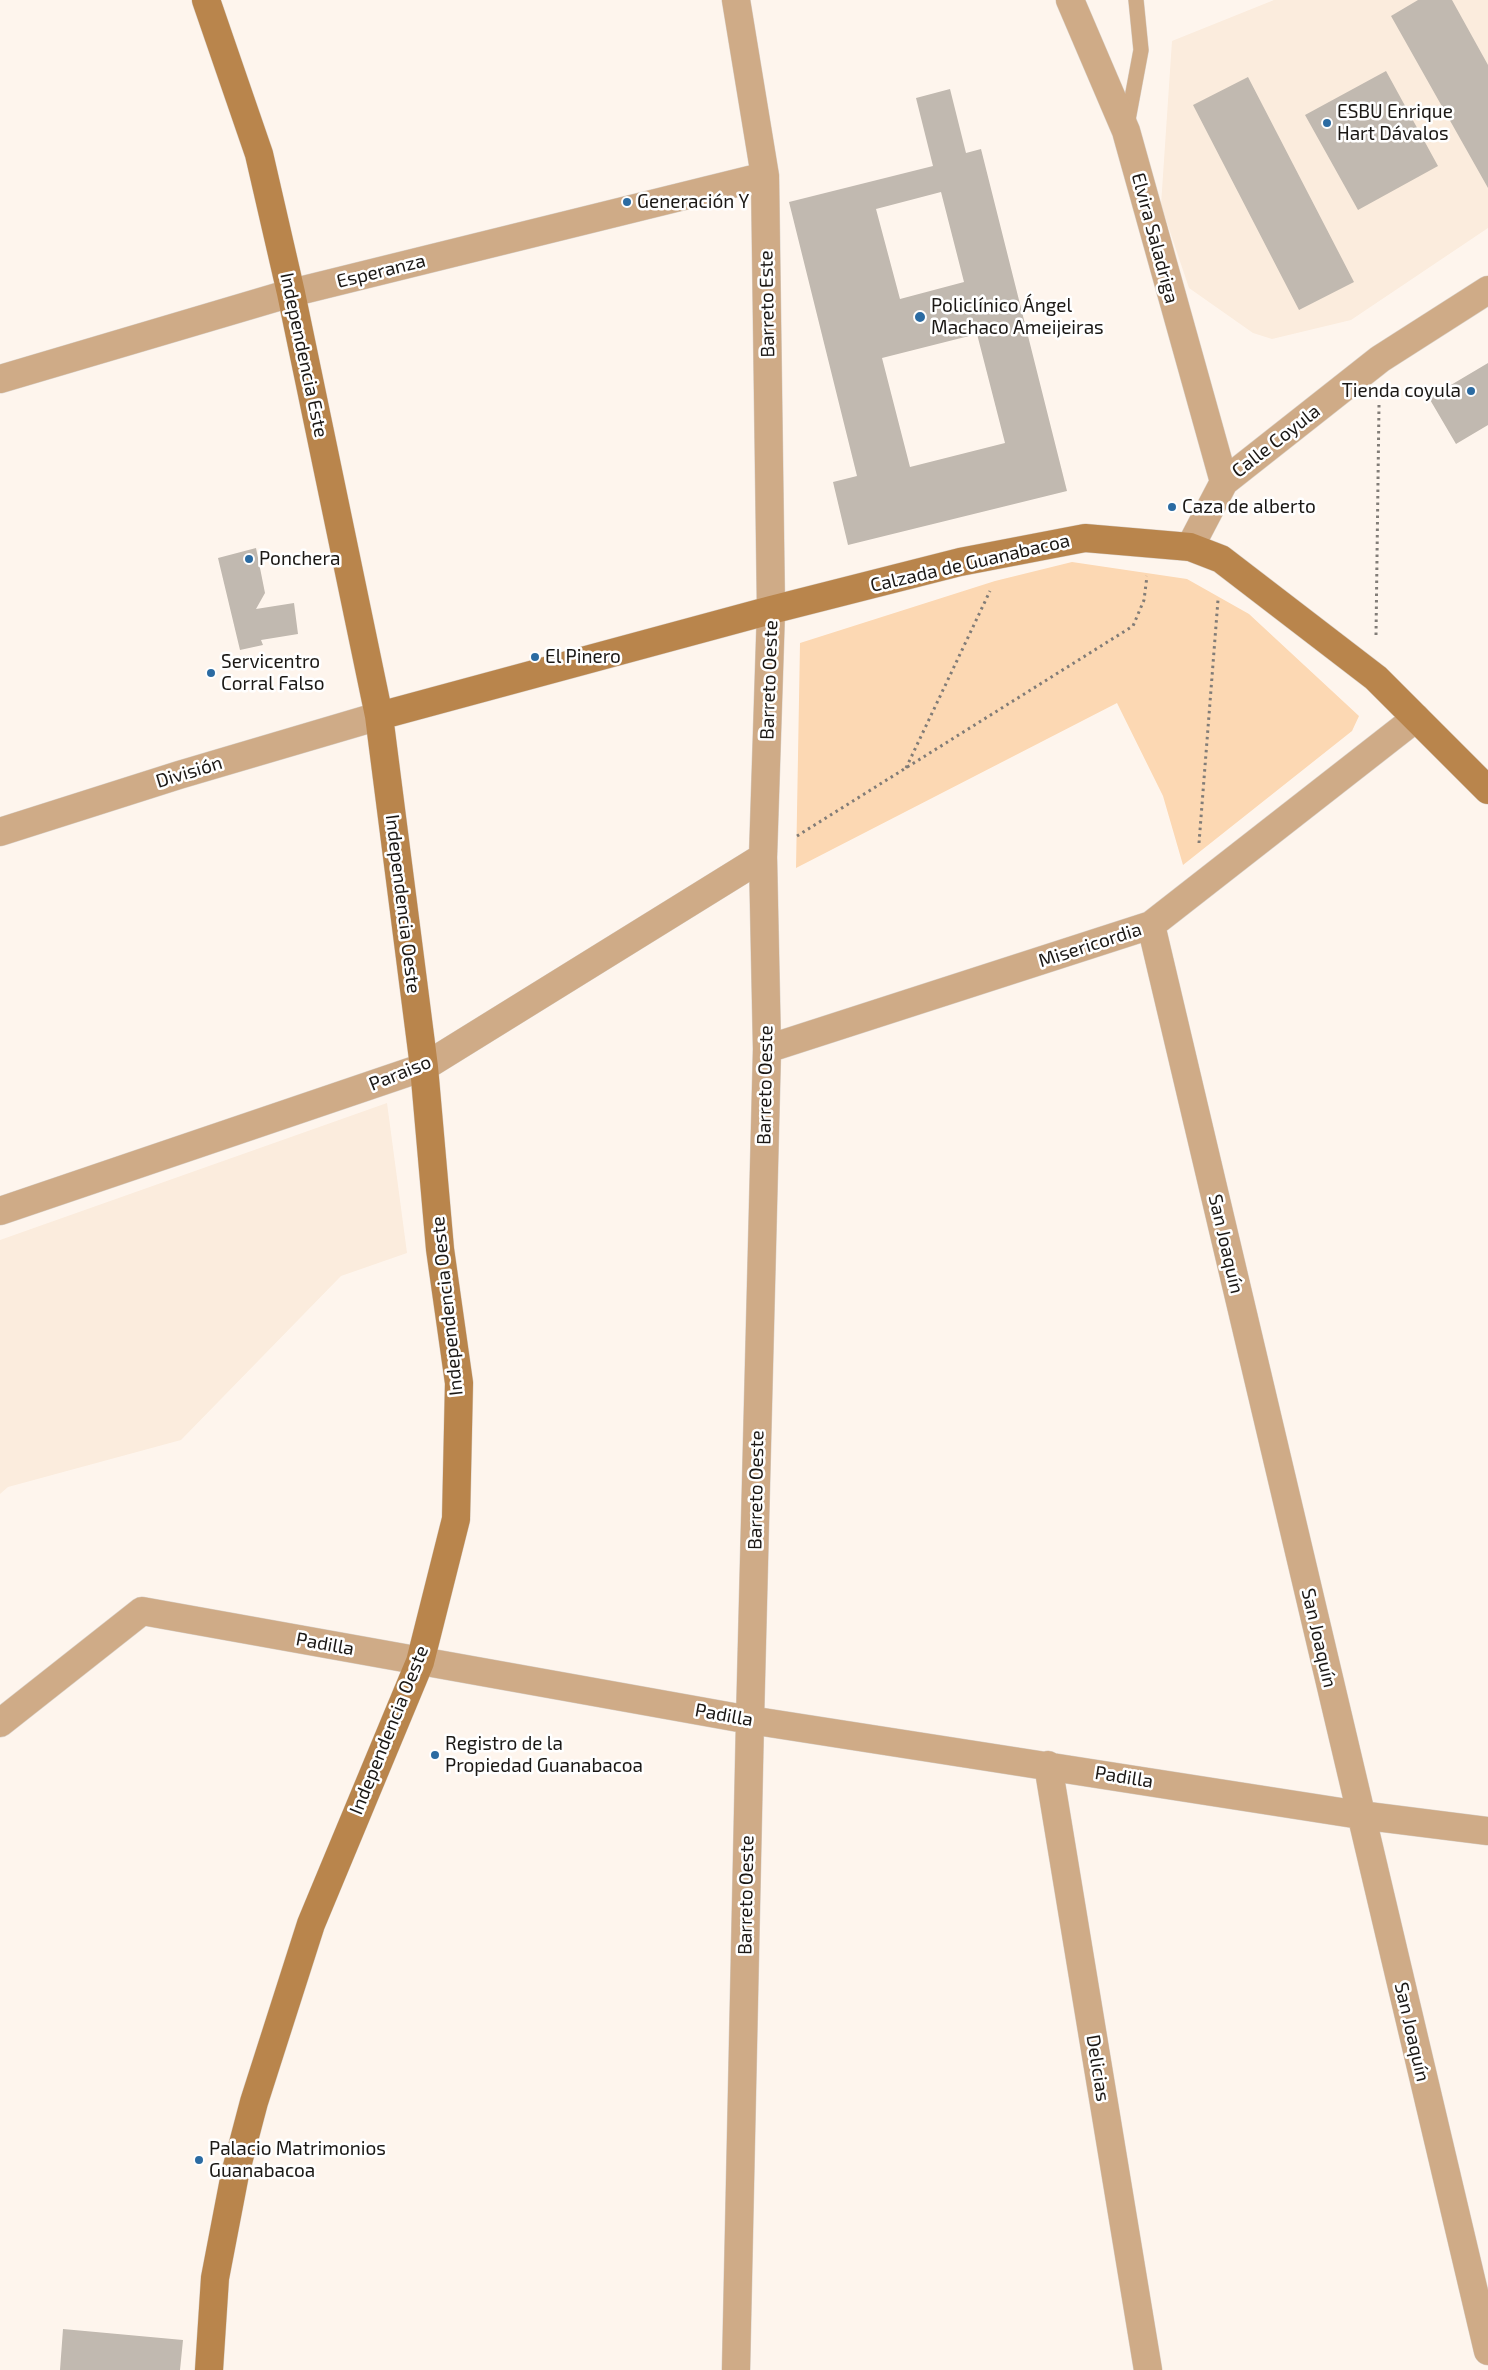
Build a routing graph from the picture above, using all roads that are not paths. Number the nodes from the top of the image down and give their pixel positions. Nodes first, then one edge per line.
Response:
1 (206, 0) edge
2 (736, 0) edge
3 (1070, 0) edge
4 (1136, 0) edge
5 (1126, 131) junction
6 (765, 176) junction
7 (1488, 290) edge
8 (291, 293) junction
9 (0, 379) edge
10 (1224, 482) junction
11 (1190, 547) junction
12 (771, 610) junction
13 (379, 716) junction
14 (1416, 718) junction
15 (1488, 790) edge
16 (0, 832) edge
17 (764, 857) junction
18 (1151, 925) junction
19 (767, 1049) junction
20 (424, 1067) junction
21 (0, 1211) edge
22 (420, 1662) junction
23 (750, 1720) junction
24 (0, 1723) edge
25 (1048, 1765) junction
26 (1360, 1815) junction
27 (1488, 1831) edge
28 (1488, 2351) edge
29 (209, 2370) edge
30 (736, 2370) edge
31 (1148, 2370) edge

1 - 8 main road, Independencia Este
2 - 6 street, Barreto Este
3 - 5 street, Elvira Saladriga
4 - 5 lane
5 - 10 street, Elvira Saladriga
6 - 8 street, Esperanza
6 - 12 street, Barreto Este
7 - 10 street, Calle Coyula
8 - 9 street, Esperanza
8 - 13 main road, Independencia Este
10 - 11 street, Calle Coyula
11 - 12 main road, Calzada de Guanabacoa
11 - 14 main road, Calzada de Guanabacoa
12 - 13 main road, Calzada de Guanabacoa
12 - 17 street, Barreto Oeste
13 - 16 street, División
13 - 20 main road, Independencia Oeste
14 - 15 main road, Calzada de Guanabacoa
14 - 18 street, Misericordia
17 - 19 street, Barreto Oeste
17 - 20 street, Paraiso
18 - 19 street, Misericordia
18 - 26 street, San Joaquín
19 - 23 street, Barreto Oeste
20 - 21 street, Paraiso
20 - 22 main road, Independencia Oeste
22 - 23 street, Padilla
22 - 24 street, Padilla
22 - 29 main road, Independencia Oeste
23 - 25 street, Padilla
23 - 30 street, Barreto Oeste
25 - 26 street, Padilla
25 - 31 street, Delicias
26 - 27 street, Padilla
26 - 28 street, San Joaquín

